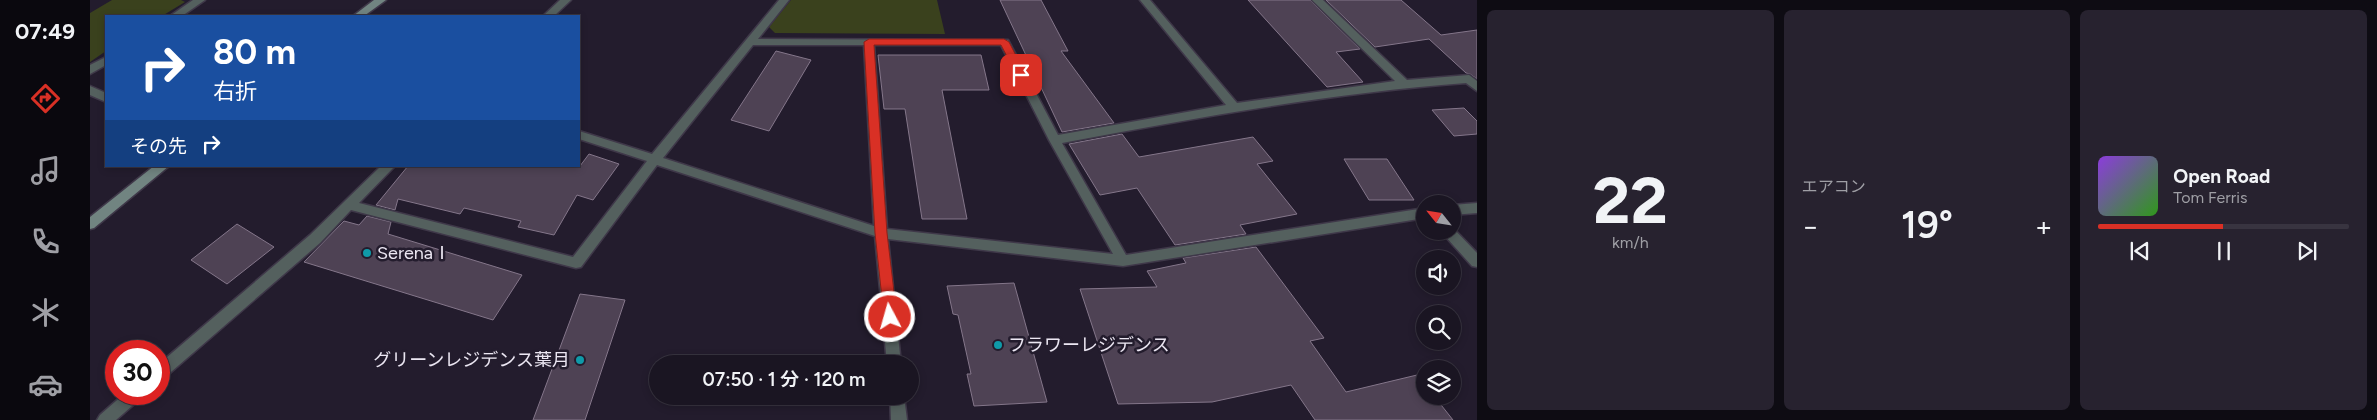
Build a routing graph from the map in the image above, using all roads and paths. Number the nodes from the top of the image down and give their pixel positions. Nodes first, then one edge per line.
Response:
1 (200, 0) edge
2 (380, 0) edge
3 (566, 0) edge
4 (784, 0) edge
5 (1145, 0) edge
6 (1317, 0) edge
7 (177, 15) edge
8 (359, 15) edge
9 (549, 15) edge
10 (750, 42) junction
11 (869, 42) junction
12 (105, 61) edge
13 (90, 70) edge
14 (1474, 81) edge
15 (1404, 84) junction
16 (90, 90) edge
17 (105, 98) edge
18 (1234, 107) junction
19 (580, 135) edge
20 (1055, 140) junction
21 (655, 159) junction
22 (163, 167) edge
23 (388, 167) edge
24 (349, 205) junction
25 (1477, 208) edge
26 (1461, 209) edge
27 (1416, 213) edge
28 (90, 224) edge
29 (881, 233) junction
30 (1457, 240) edge
31 (1123, 261) junction
32 (1477, 262) edge
33 (893, 355) edge
34 (170, 364) edge
35 (122, 405) edge
36 (898, 405) edge
37 (105, 420) edge
38 (899, 420) edge

1 - 7 street
2 - 8 street
3 - 9 street
4 - 10 street
5 - 18 street
6 - 15 street
10 - 11 street
10 - 21 street
11 - 20 street
11 - 29 street
12 - 13 street
14 - 15 street
15 - 18 street
16 - 17 street
18 - 20 street
19 - 21 street
20 - 31 street
21 - 24 street
21 - 29 street
22 - 28 street
23 - 24 street
24 - 34 street
25 - 26 street
27 - 31 street
29 - 31 street
29 - 33 street
30 - 32 street
35 - 37 street
36 - 38 street

